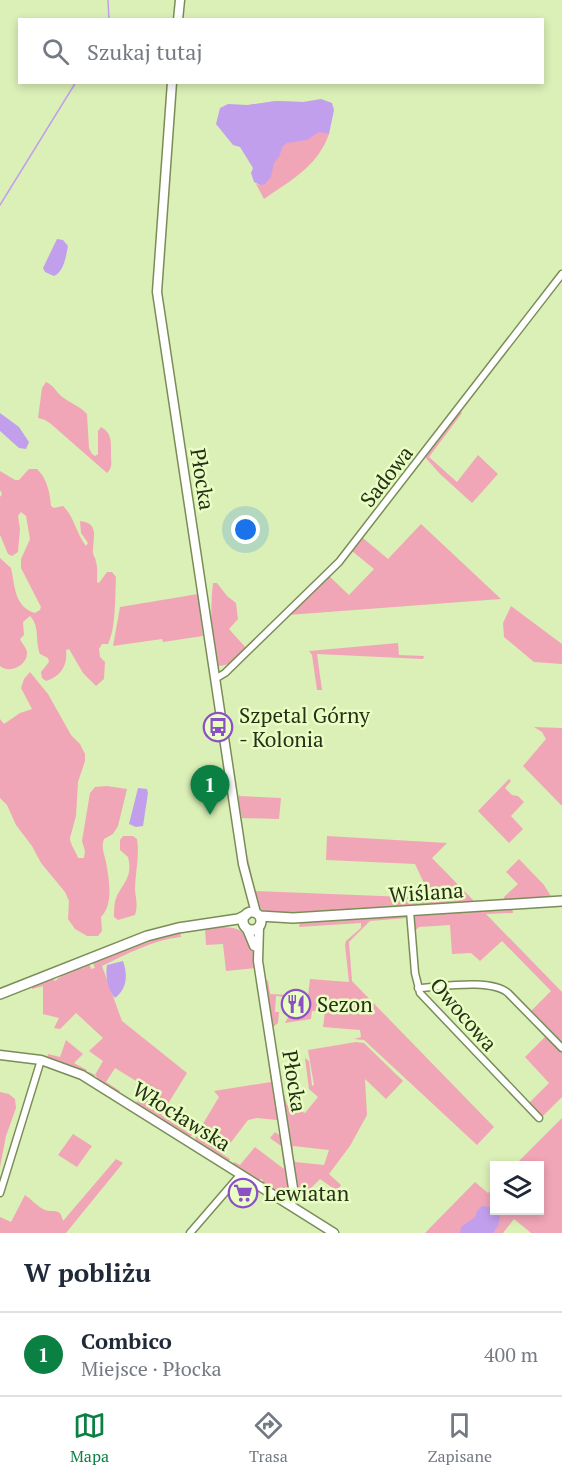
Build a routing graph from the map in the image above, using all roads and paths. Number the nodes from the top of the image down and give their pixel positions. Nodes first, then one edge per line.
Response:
1 (180, 0) edge
2 (178, 18) edge
3 (172, 84) edge
4 (562, 274) edge
5 (215, 679) junction
6 (246, 879) junction
7 (562, 901) edge
8 (410, 911) junction
9 (246, 915) junction
10 (258, 915) junction
11 (293, 918) junction
12 (215, 923) junction
13 (246, 927) junction
14 (259, 927) junction
15 (258, 961) junction
16 (417, 988) junction
17 (0, 994) edge
18 (562, 1048) edge
19 (0, 1054) edge
20 (41, 1060) junction
21 (539, 1118) dead end
22 (242, 1174) junction
23 (0, 1193) edge
24 (291, 1206) junction
25 (323, 1230) edge
26 (190, 1233) edge
27 (334, 1233) edge

1 - 2 main road
3 - 5 main road, Płocka
4 - 5 street, Sadowa
5 - 6 main road, Płocka
6 - 9 main road, Płocka
6 - 10 main road, Płocka
7 - 8 main road, Wiślana
8 - 11 main road, Wiślana
8 - 16 street, Owocowa
9 - 10 main road
9 - 12 main road
9 - 13 main road
10 - 11 main road, Wiślana
10 - 14 main road
11 - 14 main road, Wiślana
12 - 13 main road
12 - 17 main road
13 - 14 main road
13 - 15 main road, Płocka
14 - 15 main road, Płocka
15 - 24 main road, Płocka
16 - 18 street
16 - 21 street, Owocowa
19 - 20 main road, Włocławska
20 - 22 main road, Włocławska
20 - 23 street
22 - 24 main road, Włocławska
22 - 26 street
24 - 25 main road, Włocławska
25 - 27 main road, Włocławska

